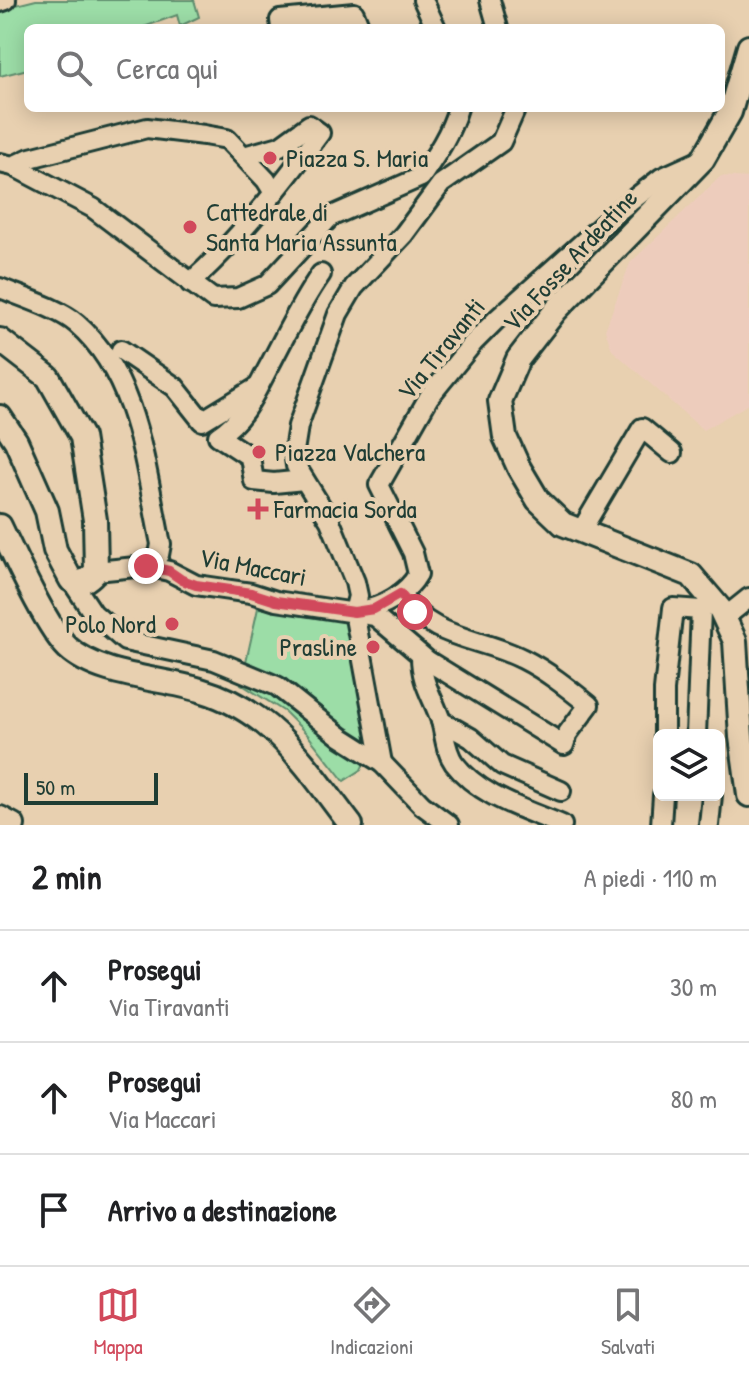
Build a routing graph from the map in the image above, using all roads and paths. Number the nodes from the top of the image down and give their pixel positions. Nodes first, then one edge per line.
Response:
1 (6, 0) edge
2 (423, 0) edge
3 (490, 0) edge
4 (0, 2) edge
5 (280, 24) edge
6 (358, 24) edge
7 (434, 24) edge
8 (497, 24) edge
9 (749, 47) edge
10 (313, 112) edge
11 (457, 112) edge
12 (514, 112) edge
13 (316, 129) junction
14 (244, 156) junction
15 (703, 159) junction
16 (7, 164) edge
17 (421, 177) junction
18 (441, 184) junction
19 (274, 193) junction
20 (321, 274) dead end
21 (190, 283) junction
22 (0, 288) edge
23 (0, 340) edge
24 (121, 350) dead end
25 (258, 387) junction
26 (0, 417) edge
27 (672, 453) dead end
28 (304, 480) junction
29 (0, 526) edge
30 (581, 531) junction
31 (5, 544) edge
32 (146, 566) junction
33 (96, 571) junction
34 (71, 580) junction
35 (400, 594) junction
36 (749, 598) edge
37 (354, 612) junction
38 (749, 612) edge
39 (726, 622) junction
40 (421, 656) junction
41 (441, 721) junction
42 (664, 729) edge
43 (696, 729) edge
44 (382, 763) junction
45 (561, 791) dead end
46 (749, 795) edge
47 (663, 801) edge
48 (711, 801) edge
49 (0, 818) edge
50 (13, 825) edge
51 (351, 825) edge
52 (449, 825) edge
53 (562, 825) edge
54 (661, 825) edge
55 (709, 825) edge

1 - 4 street
2 - 7 street
3 - 8 street
5 - 6 street
9 - 15 main road, Via Fosse Ardeatine
10 - 13 street
11 - 17 street
12 - 18 street
13 - 14 street
13 - 19 street
14 - 16 street
14 - 19 street
15 - 30 main road, Via Fosse Ardeatine
15 - 35 street, Via Tiravanti
16 - 21 street
17 - 18 street
17 - 21 street
18 - 28 street
19 - 21 street
20 - 25 street
22 - 32 street
23 - 33 main road
24 - 25 street
25 - 28 street
26 - 34 main road
27 - 30 street
28 - 37 street
29 - 31 main road
30 - 39 main road, Via Fosse Ardeatine
31 - 51 main road
32 - 33 street, Via Maccari
32 - 37 street, Via Maccari
33 - 34 main road
34 - 44 street
35 - 37 street
35 - 40 street
36 - 39 street
37 - 40 street
37 - 44 street
38 - 39 street
39 - 46 main road, Via Fosse Ardeatine
40 - 41 street
41 - 45 street
41 - 53 street
42 - 43 street
44 - 52 street
47 - 54 street
48 - 55 street
49 - 50 main road

